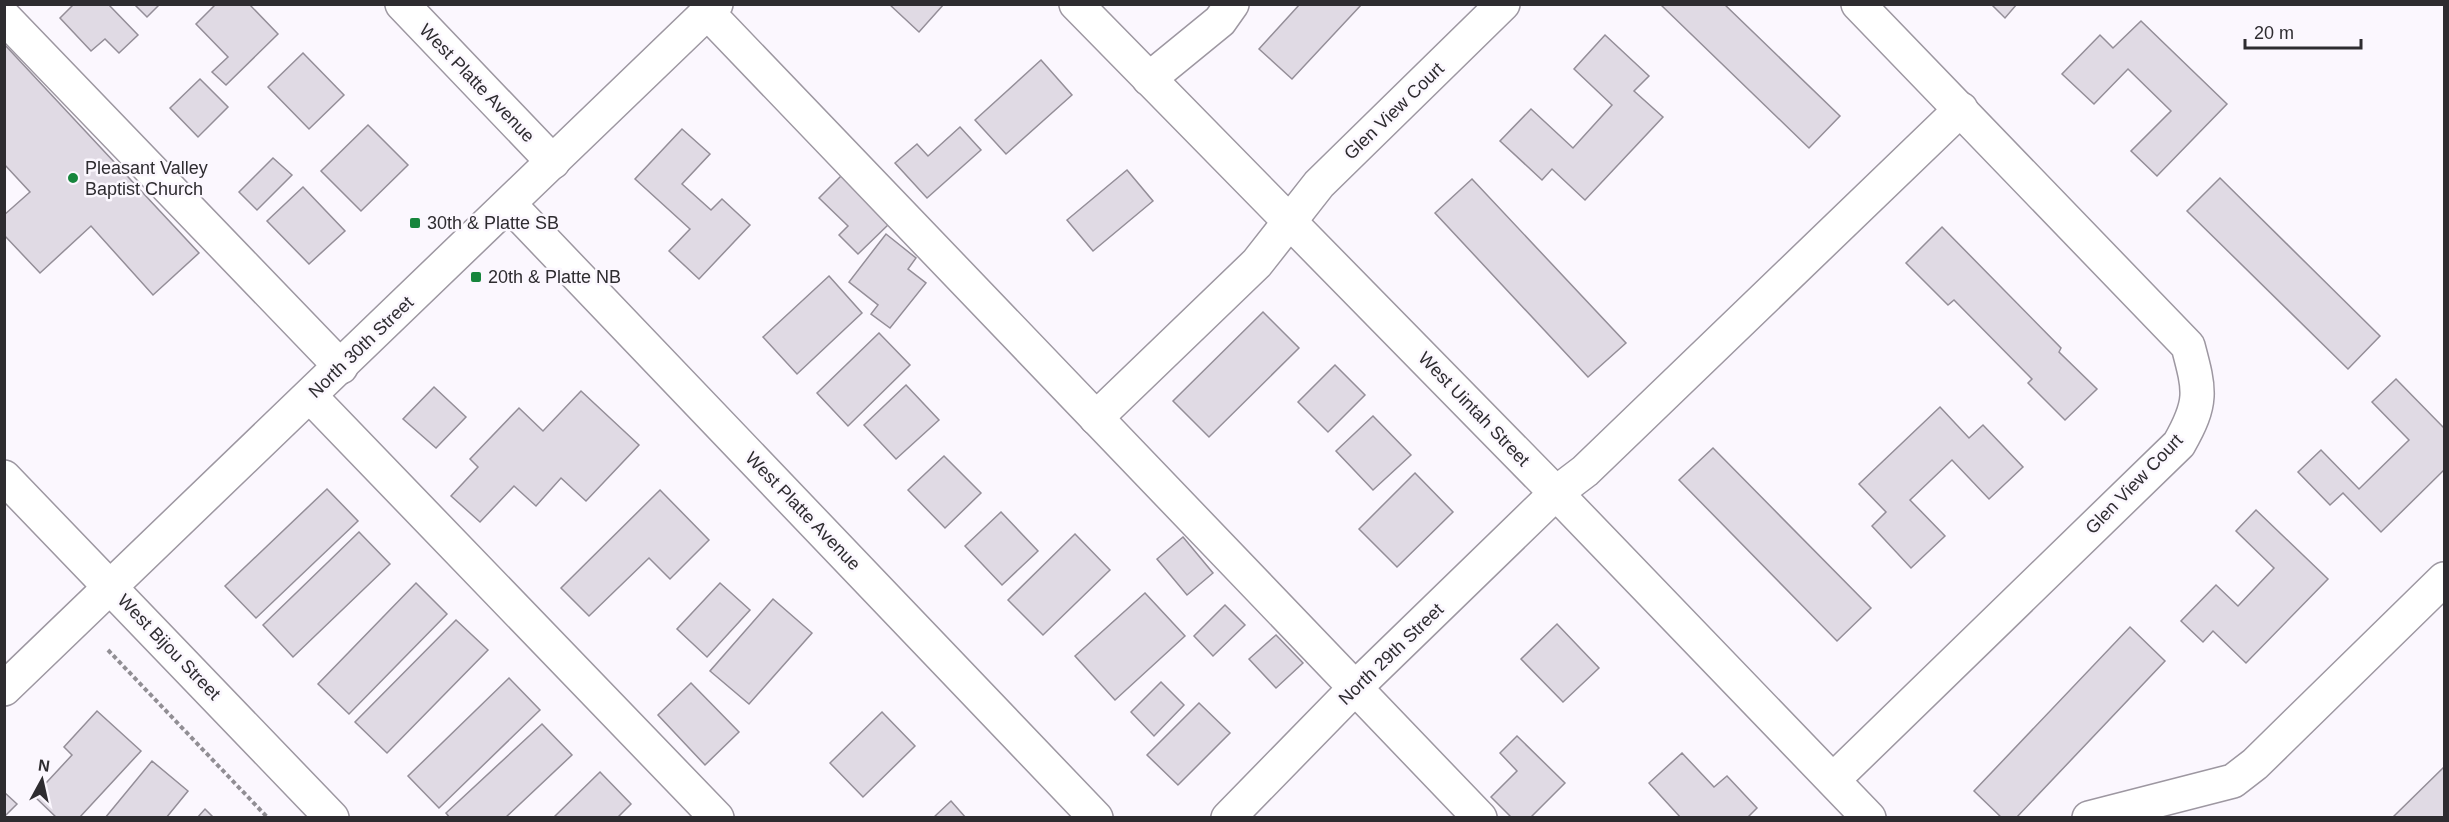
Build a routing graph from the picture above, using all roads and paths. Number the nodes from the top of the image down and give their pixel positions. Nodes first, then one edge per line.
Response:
1 (402, 4) edge
2 (1076, 4) edge
3 (1232, 4) edge
4 (1503, 4) edge
5 (1858, 4) edge
6 (712, 8) edge
7 (4, 17) edge
8 (1149, 79) junction
9 (1961, 109) junction
10 (553, 162) junction
11 (509, 204) junction
12 (1289, 221) junction
13 (341, 367) junction
14 (310, 396) junction
15 (1096, 418) junction
16 (4, 477) edge
17 (1556, 493) junction
18 (2445, 579) edge
19 (112, 588) junction
20 (108, 650) dead end
21 (1356, 687) junction
22 (4, 688) edge
23 (1833, 780) junction
24 (268, 818) edge
25 (332, 818) edge
26 (717, 818) edge
27 (1096, 818) edge
28 (1228, 818) edge
29 (1480, 818) edge
30 (1869, 818) edge
31 (2089, 818) edge

1 - 10 street, West Platte Avenue
2 - 8 street, West Uintah Street
3 - 8 street
4 - 12 street, Glen View Court
5 - 9 street, Glen View Court
6 - 10 street, North 30th Street
6 - 15 street
7 - 13 street
8 - 12 street, West Uintah Street
9 - 17 street, North 29th Street
9 - 23 street, Glen View Court
10 - 11 street, North 30th Street
11 - 13 street, North 30th Street
11 - 27 street, West Platte Avenue
12 - 15 street, Glen View Court
12 - 17 street, West Uintah Street
13 - 14 street, North 30th Street
14 - 19 street, North 30th Street
14 - 26 street
15 - 21 street
16 - 19 street, West Bijou Street
17 - 21 street, North 29th Street
17 - 23 street, West Uintah Street
18 - 31 street
19 - 22 street, North 30th Street
19 - 25 street, West Bijou Street
20 - 24 path
21 - 28 street, North 29th Street
21 - 29 street
23 - 30 street, West Uintah Street

